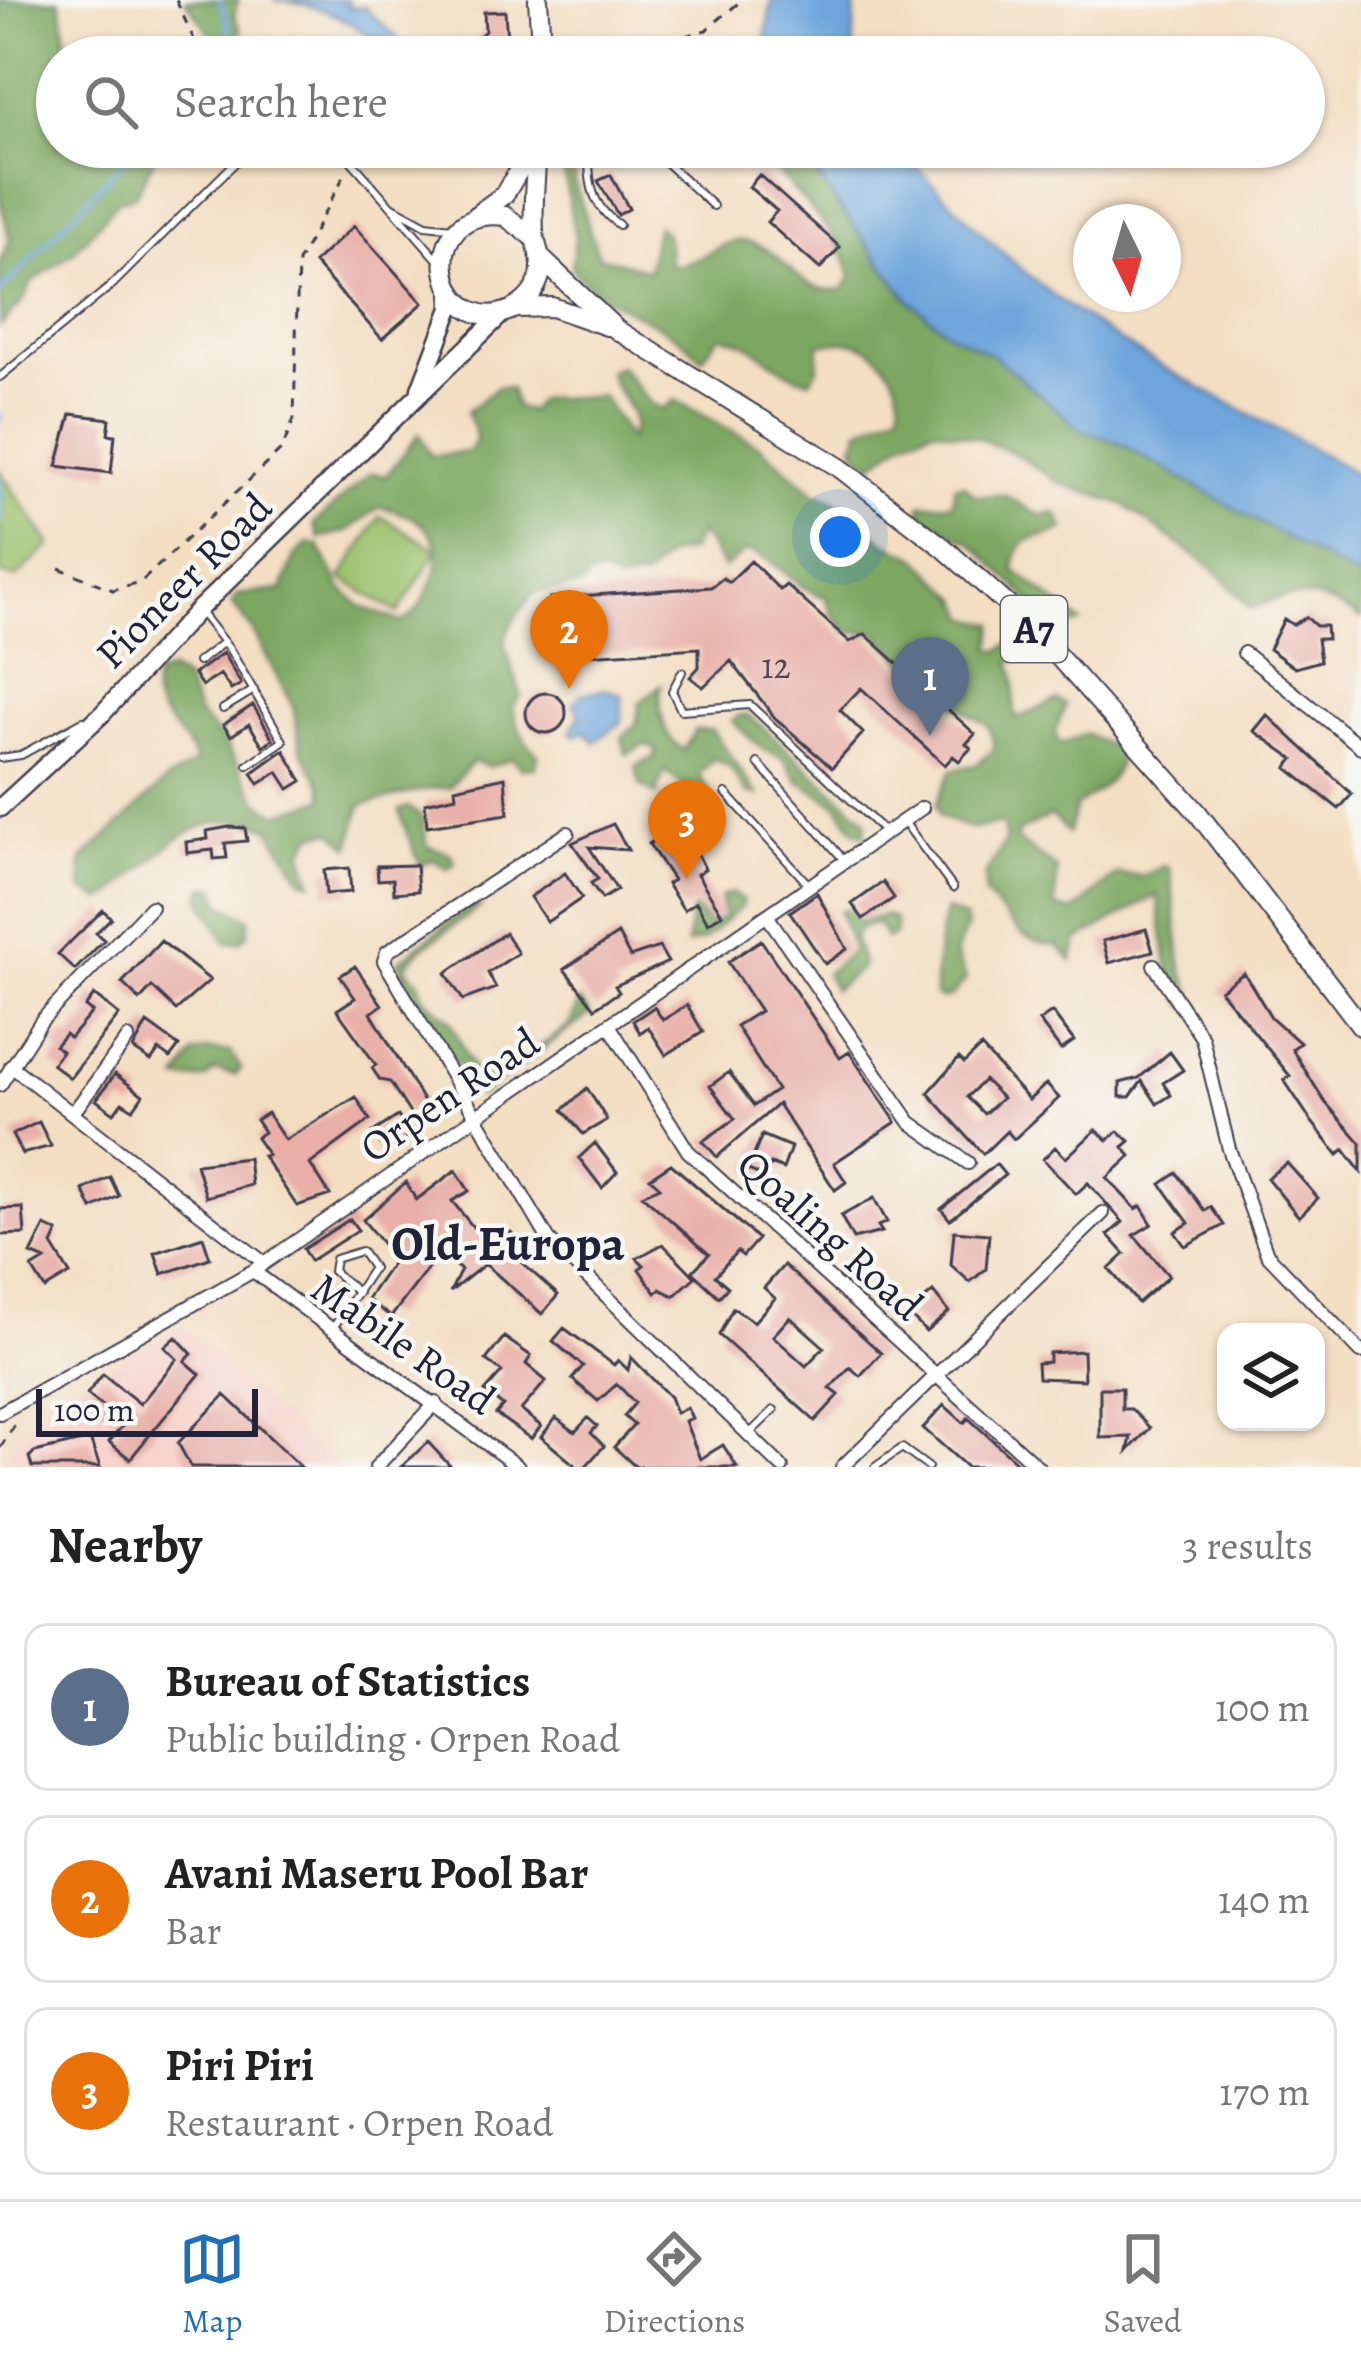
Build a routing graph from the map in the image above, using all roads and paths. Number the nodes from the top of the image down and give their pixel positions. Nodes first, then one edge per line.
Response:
1 (176, 0) edge
2 (538, 0) edge
3 (742, 0) edge
4 (192, 36) edge
5 (541, 36) edge
6 (689, 36) edge
7 (230, 168) edge
8 (350, 168) edge
9 (359, 168) edge
10 (521, 168) edge
11 (535, 168) edge
12 (589, 168) edge
13 (671, 168) edge
14 (385, 202) junction
15 (712, 206) dead end
16 (465, 224) junction
17 (619, 225) dead end
18 (533, 237) junction
19 (542, 259) junction
20 (443, 270) junction
21 (451, 292) junction
22 (509, 310) junction
23 (617, 330) junction
24 (0, 376) edge
25 (416, 401) junction
26 (59, 568) dead end
27 (198, 610) junction
28 (224, 642) junction
29 (1244, 653) dead end
30 (198, 662) dead end
31 (682, 672) dead end
32 (254, 690) junction
33 (223, 710) dead end
34 (102, 714) junction
35 (1361, 747) edge
36 (0, 758) edge
37 (758, 763) dead end
38 (248, 765) dead end
39 (726, 793) dead end
40 (2, 800) edge
41 (922, 808) dead end
42 (904, 821) junction
43 (568, 833) dead end
44 (887, 834) junction
45 (846, 862) junction
46 (811, 887) junction
47 (953, 888) dead end
48 (152, 907) dead end
49 (768, 917) junction
50 (1154, 964) dead end
51 (609, 1025) junction
52 (1361, 1026) edge
53 (128, 1039) dead end
54 (11, 1066) junction
55 (0, 1085) edge
56 (73, 1113) junction
57 (472, 1117) junction
58 (968, 1163) dead end
59 (1103, 1213) dead end
60 (258, 1266) junction
61 (358, 1293) junction
62 (331, 1331) junction
63 (1361, 1352) edge
64 (939, 1375) junction
65 (436, 1403) junction
66 (15, 1405) junction
67 (774, 1409) dead end
68 (0, 1413) edge
69 (748, 1435) junction
70 (0, 1448) edge
71 (376, 1467) edge
72 (518, 1467) edge
73 (782, 1467) edge
74 (842, 1467) edge
75 (875, 1467) edge
76 (928, 1467) edge
77 (1038, 1467) edge

1 - 4 path
2 - 5 main road
3 - 6 path
7 - 24 lane
8 - 26 path
9 - 14 lane
10 - 16 main road, A7
11 - 18 main road, A7
12 - 17 lane
13 - 15 lane
14 - 16 lane
14 - 20 lane
16 - 18 main road
16 - 20 main road, A7
18 - 19 main road, A7
19 - 22 main road
19 - 23 main road, A7
20 - 21 main road
21 - 22 main road, A7
21 - 25 main road, Pioneer Road
22 - 23 main road, A7
22 - 25 main road, Pioneer Road
23 - 52 main road, A7
25 - 27 main road, Pioneer Road
27 - 28 lane
27 - 34 main road, Pioneer Road
28 - 30 lane
28 - 32 lane
29 - 35 street
31 - 44 lane
32 - 33 lane
32 - 38 lane
34 - 36 lane
34 - 40 main road, Pioneer Road
37 - 45 lane
39 - 46 lane
41 - 42 street, Orpen Road
42 - 44 street, Orpen Road
42 - 47 lane
43 - 57 street
44 - 45 street, Orpen Road
45 - 46 street, Orpen Road
46 - 49 street, Orpen Road
48 - 54 street
49 - 51 street, Orpen Road
49 - 58 street
50 - 63 street
51 - 57 street, Orpen Road
51 - 64 street, Qoaling Road
53 - 56 street
54 - 55 street
54 - 56 street, Mabile Road
56 - 60 street, Mabile Road
57 - 60 street, Orpen Road
57 - 69 street
59 - 64 street
60 - 62 street, Mabile Road
60 - 66 street, Orpen Road
61 - 61 lane
61 - 62 lane
62 - 65 street, Mabile Road
64 - 74 street
64 - 77 street, Qoaling Road
65 - 71 street
65 - 72 street, Mabile Road
66 - 68 street, Orpen Road
66 - 70 path
67 - 69 lane
69 - 73 street
75 - 76 lane

